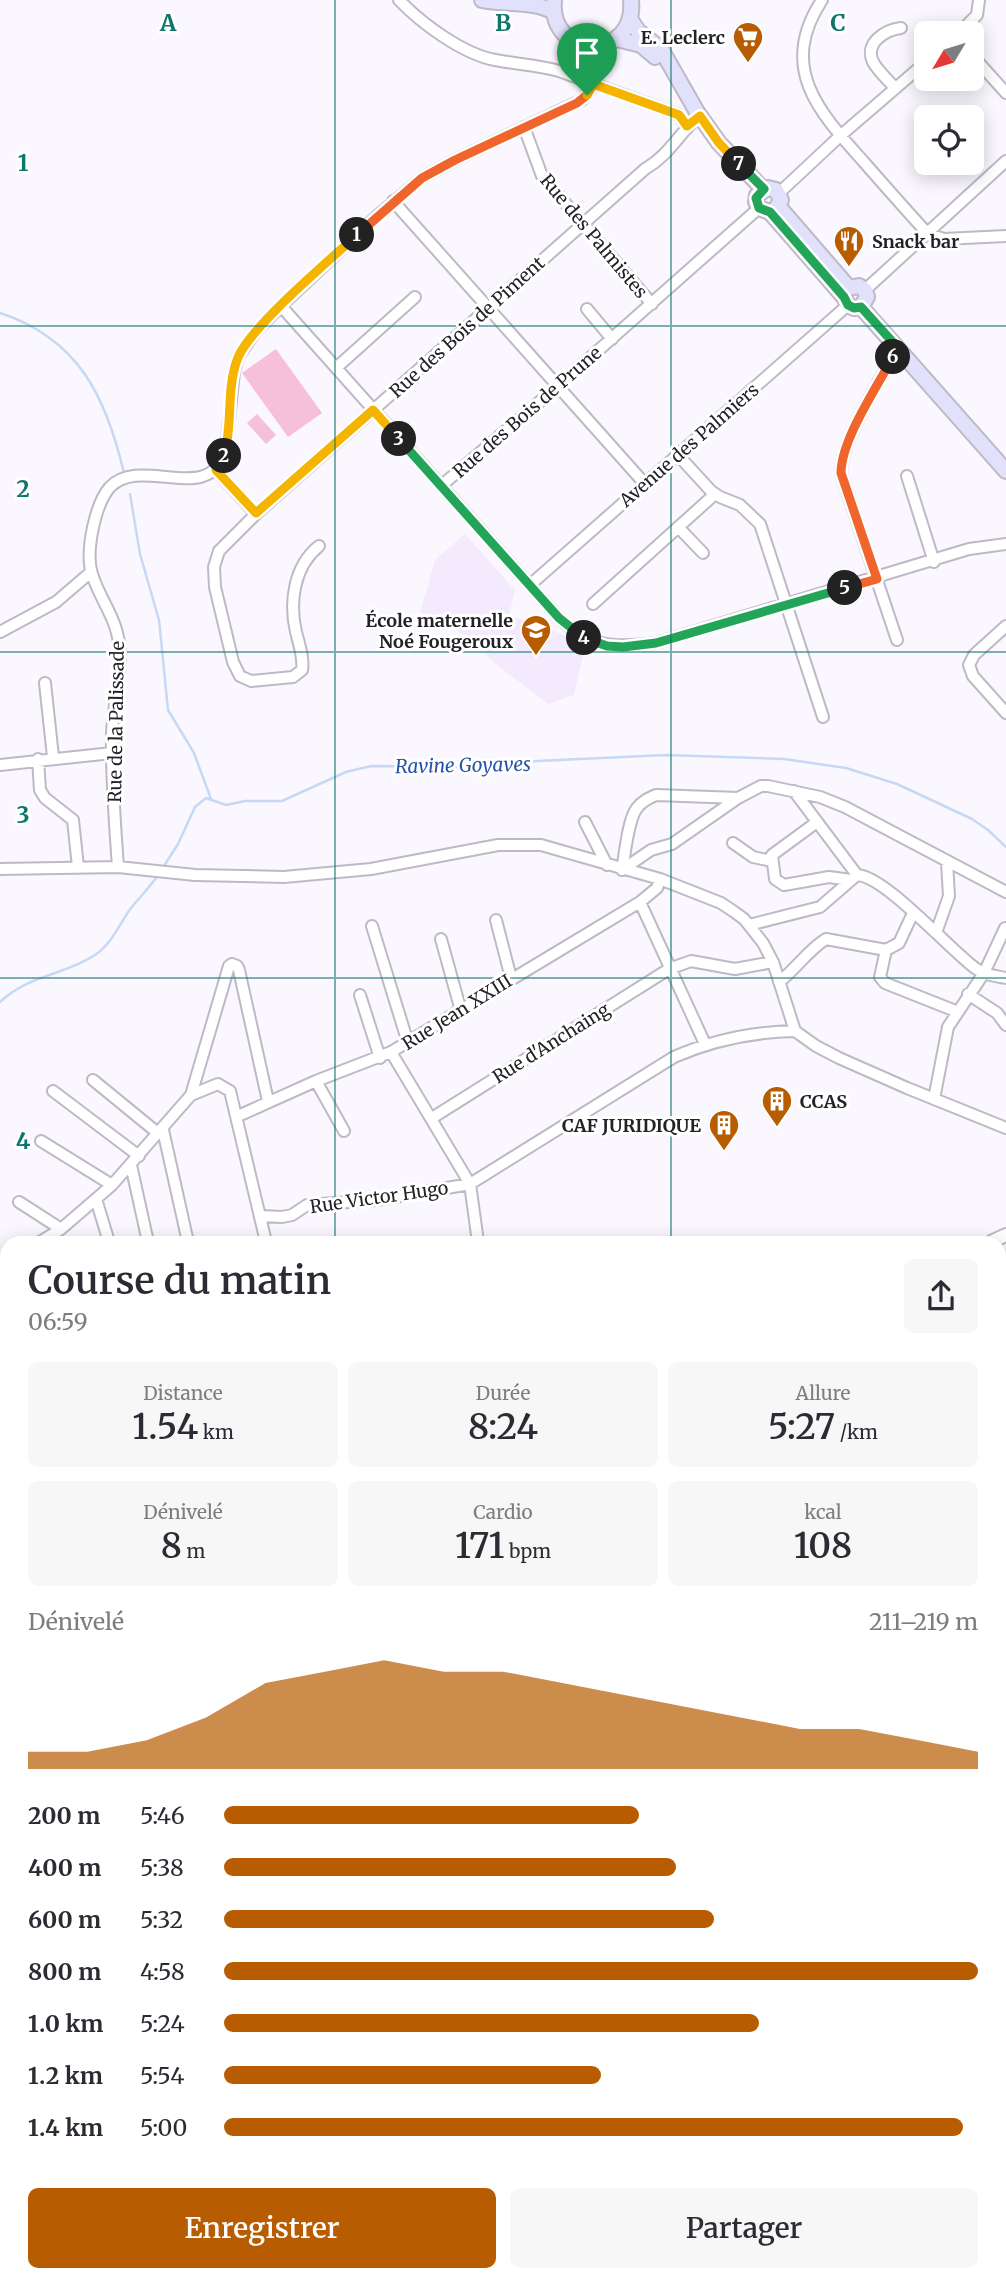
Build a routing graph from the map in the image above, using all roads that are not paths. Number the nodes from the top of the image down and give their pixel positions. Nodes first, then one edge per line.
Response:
1 (399, 0) edge
2 (482, 0) edge
3 (632, 0) edge
4 (822, 0) edge
5 (979, 0) edge
6 (547, 4) edge
7 (630, 19) junction
8 (971, 21) edge
9 (901, 28) dead end
10 (611, 42) junction
11 (576, 43) junction
12 (593, 67) junction
13 (984, 68) edge
14 (914, 72) edge
15 (593, 84) junction
16 (895, 89) junction
17 (1006, 93) edge
18 (694, 121) junction
19 (524, 127) junction
20 (840, 136) junction
21 (1006, 161) edge
22 (393, 201) junction
23 (768, 201) junction
24 (583, 223) junction
25 (928, 234) junction
26 (1006, 236) edge
27 (864, 290) joint
28 (415, 297) dead end
29 (851, 299) junction
30 (652, 304) junction
31 (281, 306) junction
32 (489, 307) junction
33 (587, 309) dead end
34 (612, 339) junction
35 (898, 348) junction
36 (336, 368) junction
37 (558, 386) junction
38 (373, 410) junction
39 (678, 455) junction
40 (216, 470) junction
41 (1006, 471) edge
42 (907, 476) dead end
43 (645, 484) junction
44 (441, 486) junction
45 (715, 494) junction
46 (256, 513) junction
47 (678, 527) junction
48 (1006, 544) edge
49 (319, 547) dead end
50 (703, 553) dead end
51 (934, 562) junction
52 (91, 572) junction
53 (877, 579) junction
54 (530, 585) junction
55 (593, 604) dead end
56 (787, 605) junction
57 (1006, 626) edge
58 (0, 632) edge
59 (897, 640) dead end
60 (45, 683) dead end
61 (1006, 713) edge
62 (823, 716) dead end
63 (112, 753) junction
64 (53, 757) junction
65 (38, 759) junction
66 (0, 765) edge
67 (794, 791) junction
68 (738, 798) junction
69 (585, 822) dead end
70 (817, 822) junction
71 (733, 844) dead end
72 (772, 861) junction
73 (947, 862) junction
74 (607, 865) junction
75 (78, 867) junction
76 (118, 867) junction
77 (0, 869) edge
78 (622, 870) junction
79 (854, 877) junction
80 (660, 880) junction
81 (1006, 892) edge
82 (640, 902) junction
83 (913, 913) junction
84 (496, 920) dead end
85 (749, 925) junction
86 (372, 926) dead end
87 (1005, 928) edge
88 (936, 933) junction
89 (440, 939) dead end
90 (886, 950) junction
91 (773, 962) junction
92 (669, 969) junction
93 (984, 973) junction
94 (511, 978) junction
95 (1006, 978) edge
96 (779, 982) junction
97 (968, 994) junction
98 (360, 995) dead end
99 (461, 1010) junction
100 (958, 1012) junction
101 (1006, 1025) edge
102 (795, 1031) junction
103 (408, 1043) junction
104 (705, 1044) junction
105 (391, 1052) junction
106 (380, 1058) junction
107 (93, 1080) dead end
108 (316, 1081) junction
109 (53, 1091) dead end
110 (191, 1095) junction
111 (934, 1099) junction
112 (268, 1101) junction
113 (238, 1116) junction
114 (432, 1118) junction
115 (1006, 1128) edge
116 (344, 1131) dead end
117 (161, 1132) junction
118 (41, 1141) dead end
119 (135, 1161) junction
120 (470, 1184) junction
121 (112, 1185) junction
122 (96, 1199) junction
123 (19, 1202) dead end
124 (261, 1216) junction
125 (61, 1229) junction
126 (50, 1236) edge
127 (106, 1236) edge
128 (147, 1236) edge
129 (187, 1236) edge
130 (265, 1236) edge
131 (477, 1236) edge

1 - 15 street
2 - 6 main road
3 - 7 main road
4 - 20 street
5 - 8 street
6 - 11 main road
7 - 10 main road
7 - 18 main road
9 - 16 street
10 - 11 main road
10 - 12 street
10 - 18 main road
11 - 12 street
12 - 15 street
13 - 17 street
14 - 16 street, Rue des Bois de Prune
15 - 18 street
15 - 19 street
16 - 20 street, Rue des Bois de Prune
18 - 23 main road
18 - 24 street, Rue des Bois de Piment
19 - 22 street
19 - 24 street, Rue des Palmistes
20 - 23 street, Rue des Bois de Prune
20 - 25 street
21 - 25 street
22 - 31 street
22 - 32 street
23 - 29 main road
23 - 30 street, Rue des Bois de Prune
24 - 30 street, Rue des Palmistes
24 - 32 street, Rue des Bois de Piment
25 - 26 street
25 - 27 street
27 - 29 main road
28 - 36 street
29 - 35 main road
29 - 39 street, Avenue des Palmiers
30 - 34 street, Rue des Bois de Prune
31 - 36 street
31 - 40 street
32 - 37 street
32 - 38 street, Rue des Bois de Piment
33 - 34 street, Rue des Bois de Prune
34 - 37 street, Rue des Bois de Prune
35 - 41 main road
35 - 53 street
36 - 38 street
37 - 43 street
37 - 44 street, Rue des Bois de Prune
38 - 44 street
38 - 46 street, Rue des Bois de Piment
39 - 43 street, Avenue des Palmiers
39 - 45 street
40 - 46 street
40 - 52 street, Rue de la Palissade
42 - 51 street
43 - 54 street, Avenue des Palmiers
44 - 54 street
45 - 47 street
45 - 56 street
46 - 49 street, Rue des Bois de Piment
47 - 50 street
47 - 55 street
48 - 51 street
51 - 53 street
52 - 58 street
52 - 63 street, Rue de la Palissade
53 - 56 street
53 - 59 street
54 - 56 street
56 - 62 street
57 - 61 street
60 - 64 street
63 - 64 street
63 - 76 street, Rue de la Palissade
64 - 65 street
65 - 66 street
65 - 75 street
67 - 68 street
67 - 70 street
67 - 73 street
68 - 78 street
68 - 78 street
69 - 74 street
70 - 72 street
70 - 79 street
71 - 72 street
72 - 79 street
73 - 81 street
73 - 88 street
74 - 76 street
74 - 78 street
75 - 76 street
75 - 77 street
78 - 80 street
79 - 83 street
79 - 85 street
80 - 82 street, Rue Jean XXIII
80 - 85 street
82 - 92 street
82 - 94 street, Rue Jean XXIII
83 - 88 street
83 - 90 street
84 - 94 street
85 - 91 street
86 - 103 street
87 - 93 street
88 - 93 street
89 - 99 street
90 - 96 street
90 - 100 street
91 - 92 street
91 - 96 street
92 - 104 street
92 - 114 street, Rue d'Anchaing
93 - 95 street
93 - 97 street
94 - 99 street, Rue Jean XXIII
96 - 102 street
97 - 100 street
97 - 101 street
98 - 106 street
99 - 103 street, Rue Jean XXIII
100 - 111 street
102 - 104 street, Rue Victor Hugo
102 - 111 street
103 - 105 street, Rue Jean XXIII
104 - 120 street, Rue Victor Hugo
105 - 106 street, Rue Jean XXIII
105 - 114 street
106 - 108 street, Rue Jean XXIII
107 - 117 street
108 - 112 street, Rue Jean XXIII
108 - 116 street
109 - 119 street
110 - 112 street
110 - 113 street
110 - 117 street
111 - 115 street
112 - 113 street, Rue Jean XXIII
113 - 124 street
114 - 120 street
117 - 119 street
117 - 129 street
118 - 121 street
119 - 121 street
119 - 128 street
120 - 124 street, Rue Victor Hugo
120 - 131 street
121 - 122 street
122 - 125 street
122 - 127 street
123 - 125 street
124 - 130 street
125 - 126 street

